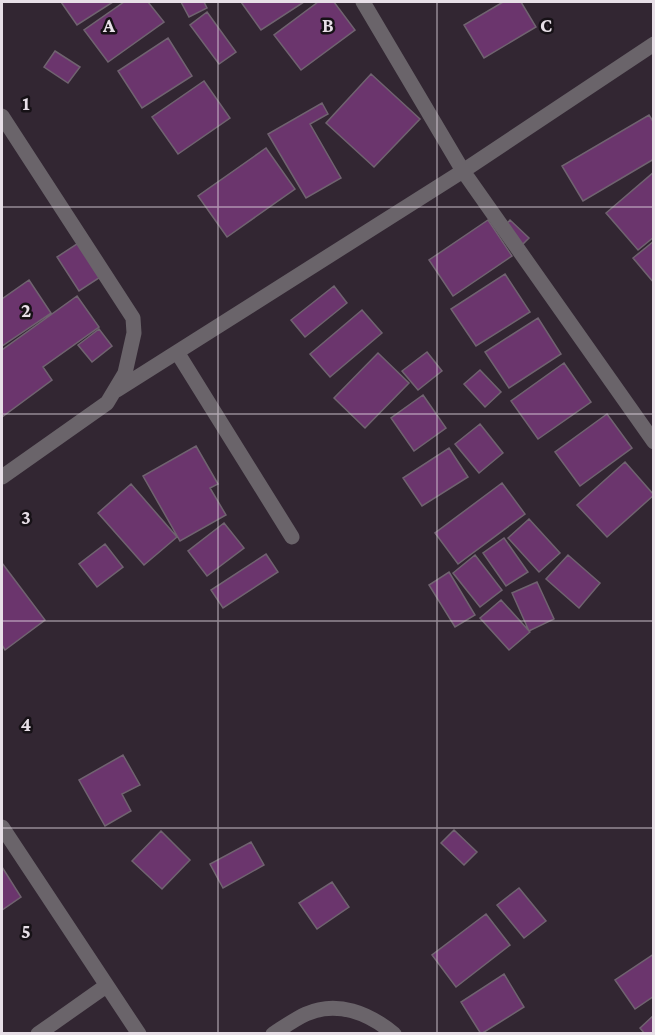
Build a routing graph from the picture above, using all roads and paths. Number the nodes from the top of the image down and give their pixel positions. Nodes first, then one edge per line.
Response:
1 (363, 2) edge
2 (654, 44) edge
3 (2, 116) edge
4 (463, 171) junction
5 (177, 352) junction
6 (117, 390) junction
7 (654, 442) edge
8 (2, 477) edge
9 (292, 537) dead end
10 (2, 827) edge
11 (106, 986) junction
12 (38, 1034) edge
13 (139, 1034) edge
14 (273, 1034) edge
15 (394, 1034) edge

1 - 4 street
2 - 4 street
3 - 6 street
4 - 5 street
4 - 7 street
5 - 6 street
5 - 9 street
6 - 8 street
10 - 11 street
11 - 12 street
11 - 13 street
14 - 15 street

